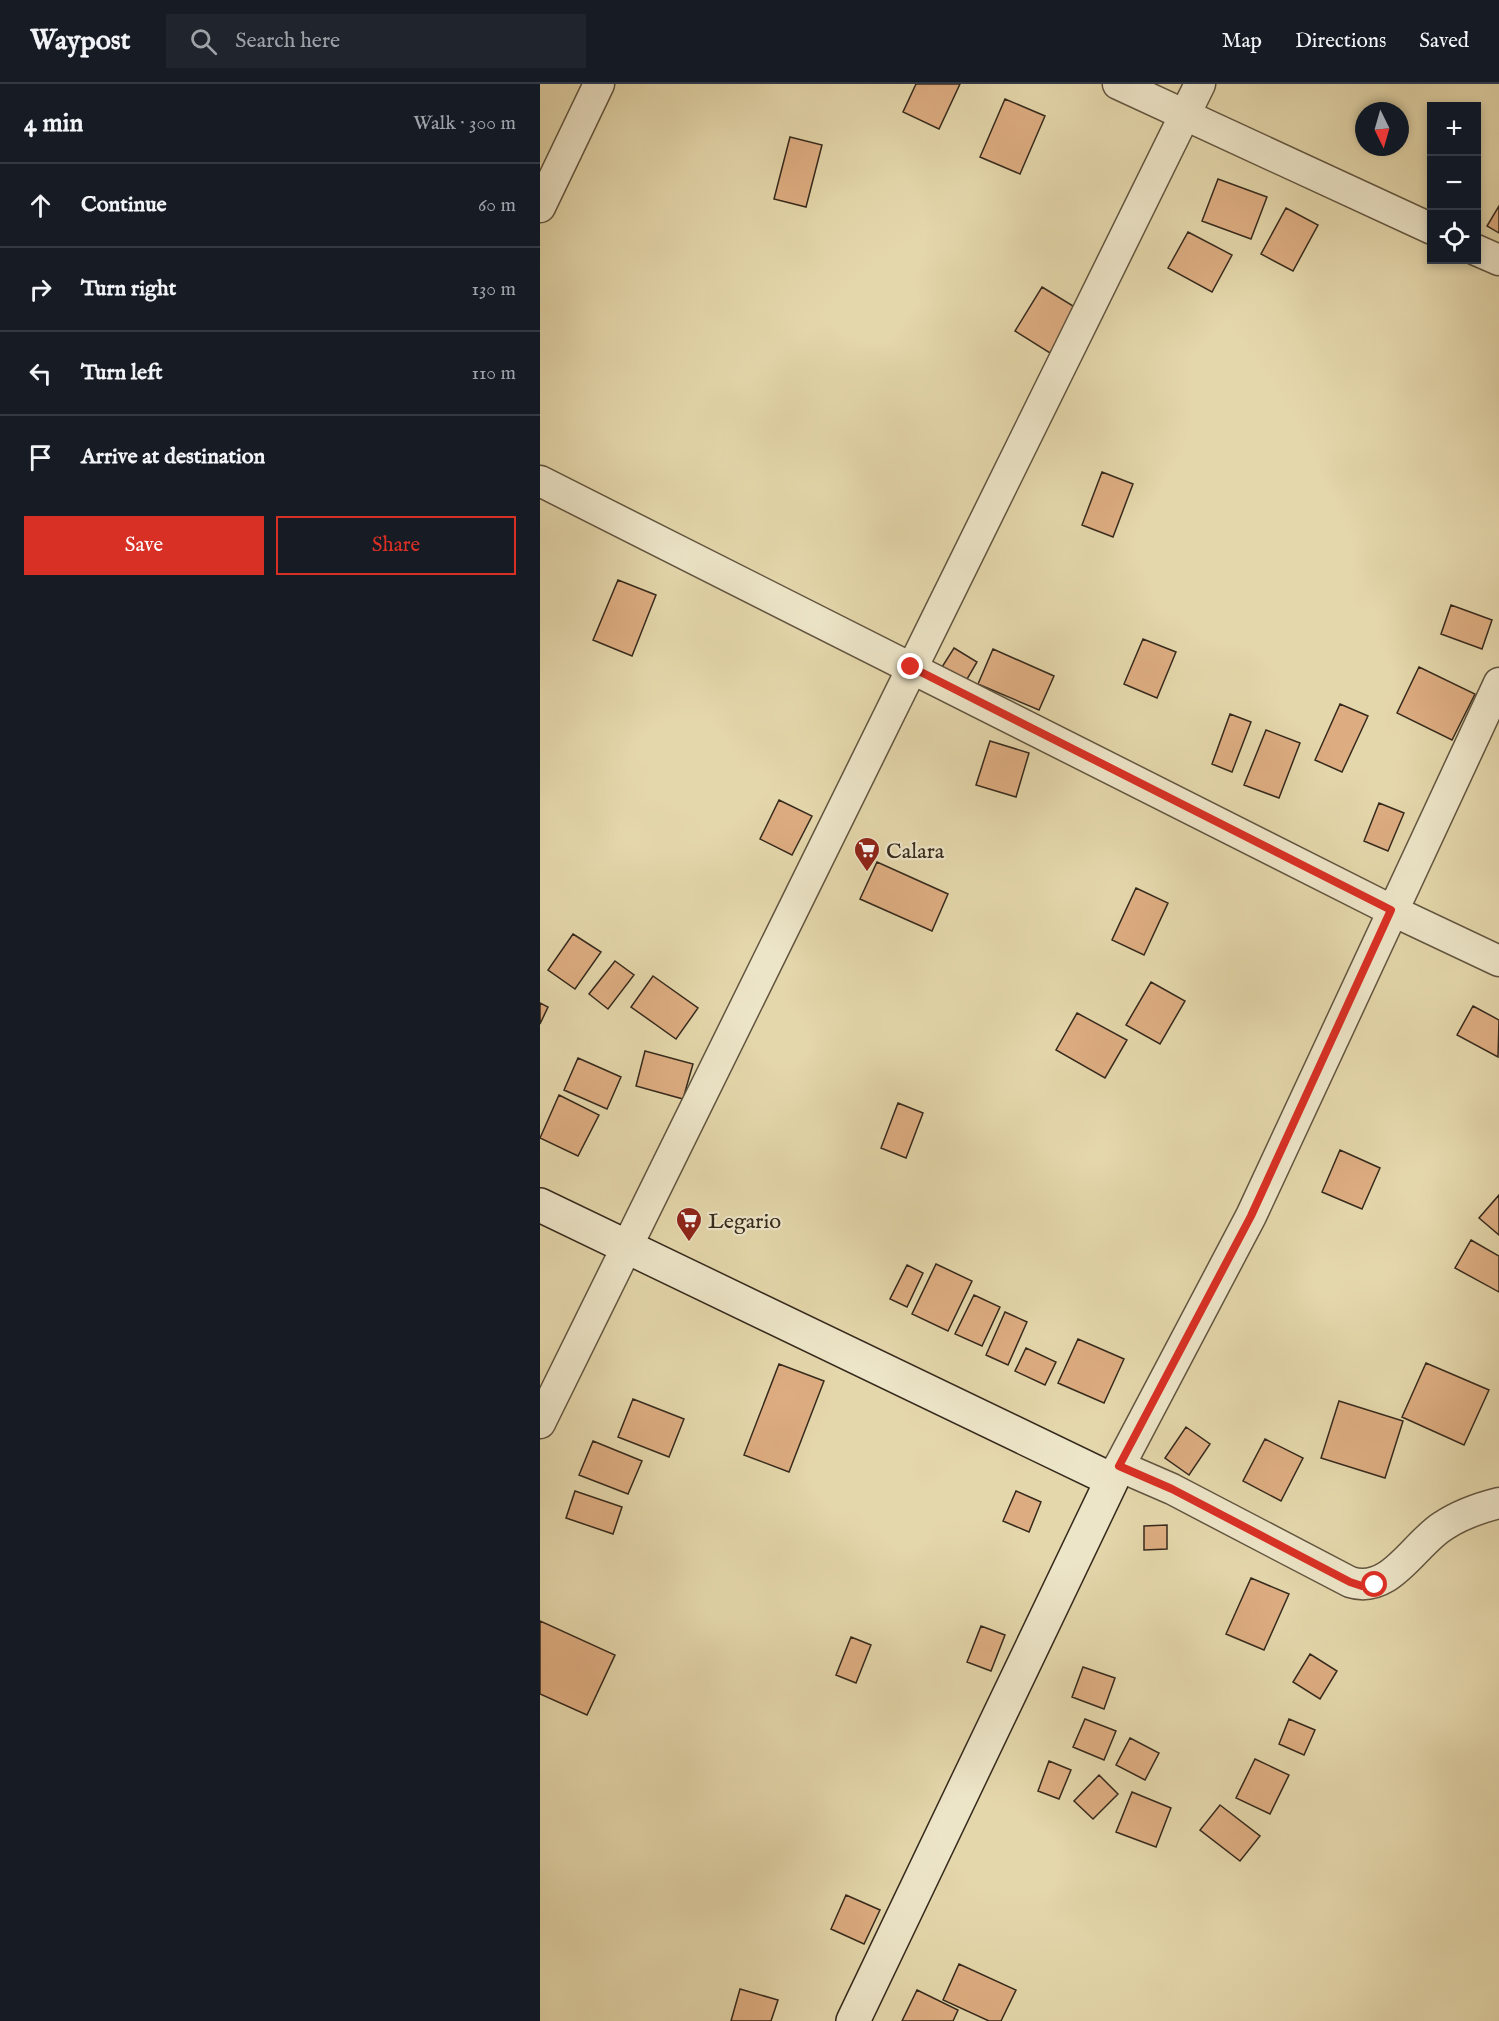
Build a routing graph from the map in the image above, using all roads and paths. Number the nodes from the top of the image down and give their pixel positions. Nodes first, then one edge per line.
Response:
1 (599, 84) edge
2 (1118, 84) edge
3 (1200, 84) edge
4 (1184, 116) junction
5 (540, 207) edge
6 (1427, 228) edge
7 (1481, 252) edge
8 (1499, 260) edge
9 (540, 481) edge
10 (911, 667) junction
11 (1499, 683) edge
12 (1391, 910) junction
13 (1499, 962) edge
14 (540, 1205) edge
15 (628, 1245) junction
16 (540, 1423) edge
17 (1115, 1473) junction
18 (1499, 1503) edge
19 (853, 2021) edge

1 - 5 street
2 - 4 street
3 - 4 street
4 - 6 street
4 - 10 street
7 - 8 street
9 - 10 street
10 - 12 street
10 - 15 street
11 - 12 street
12 - 13 street
12 - 17 street
14 - 15 street
15 - 16 street
15 - 17 street
17 - 18 street
17 - 19 street

